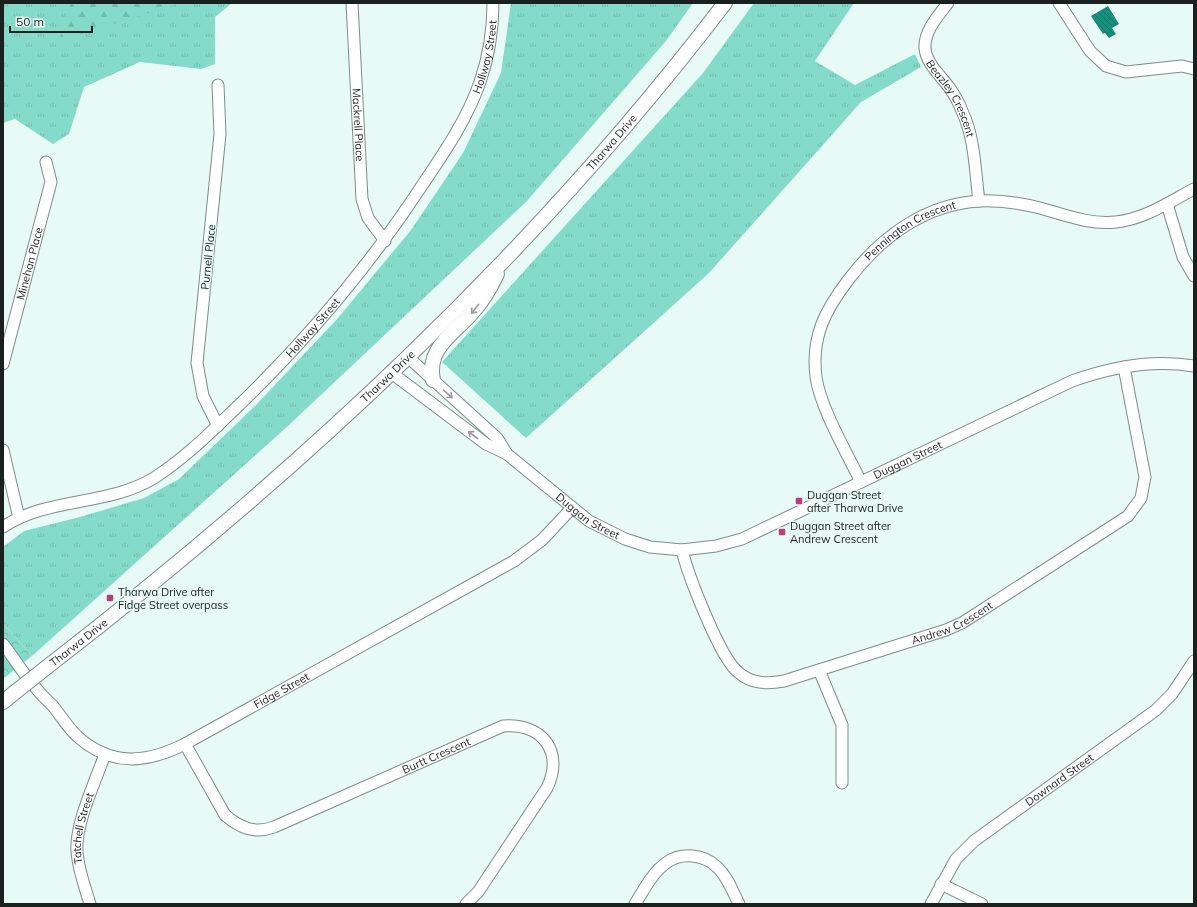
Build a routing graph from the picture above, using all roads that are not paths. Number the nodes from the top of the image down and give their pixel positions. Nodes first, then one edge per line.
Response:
1 (352, 3) edge
2 (493, 3) edge
3 (725, 3) edge
4 (948, 3) edge
5 (1059, 3) edge
6 (1194, 69) edge
7 (218, 85) dead end
8 (46, 162) dead end
9 (1194, 189) edge
10 (979, 201) junction
11 (1167, 204) junction
12 (384, 241) junction
13 (502, 263) junction
14 (1194, 276) edge
15 (408, 358) junction
16 (3, 364) edge
17 (1194, 366) edge
18 (1124, 367) junction
19 (393, 374) junction
20 (432, 380) junction
21 (218, 426) junction
22 (3, 450) edge
23 (507, 454) junction
24 (861, 482) junction
25 (572, 508) junction
26 (20, 518) junction
27 (3, 527) edge
28 (682, 550) junction
29 (3, 644) edge
30 (1193, 664) edge
31 (819, 670) junction
32 (3, 702) edge
33 (185, 744) junction
34 (105, 754) junction
35 (842, 783) dead end
36 (941, 884) junction
37 (90, 904) edge
38 (466, 904) edge
39 (634, 904) edge
40 (739, 904) edge
41 (931, 904) edge
42 (982, 904) edge

1 - 12 street, Mackrell Place
2 - 12 street, Hollway Street
3 - 13 main road, Tharwa Drive
4 - 10 street, Beazley Crescent
5 - 6 street
7 - 21 street, Purnell Place
8 - 16 street, Minehan Place
9 - 11 street, Pennington Crescent
10 - 11 street, Pennington Crescent
10 - 24 street, Pennington Crescent
11 - 14 street
12 - 21 street, Hollway Street
13 - 15 main road, Tharwa Drive
13 -> 20 main road
15 - 19 main road, Tharwa Drive
15 - 20 street, Duggan Street
17 - 18 street, Duggan Street
18 - 24 street, Duggan Street
18 - 31 street, Andrew Crescent
23 -> 19 street, Duggan Street
19 - 32 main road, Tharwa Drive, bridge
20 -> 23 street, Duggan Street
21 - 26 street, Hollway Street
22 - 26 street
23 - 25 street, Duggan Street
24 - 28 street, Duggan Street
25 - 28 street, Duggan Street
25 - 33 street, Fidge Street
26 - 27 street, Hollway Street
28 - 31 street, Andrew Crescent
29 - 34 street, Fidge Street
30 - 36 street, Downard Street
31 - 35 street
33 - 34 street, Fidge Street
33 - 38 street, Burtt Crescent
34 - 37 street, Tatchell Street
36 - 41 street, Downard Street
36 - 42 street
39 - 40 street

